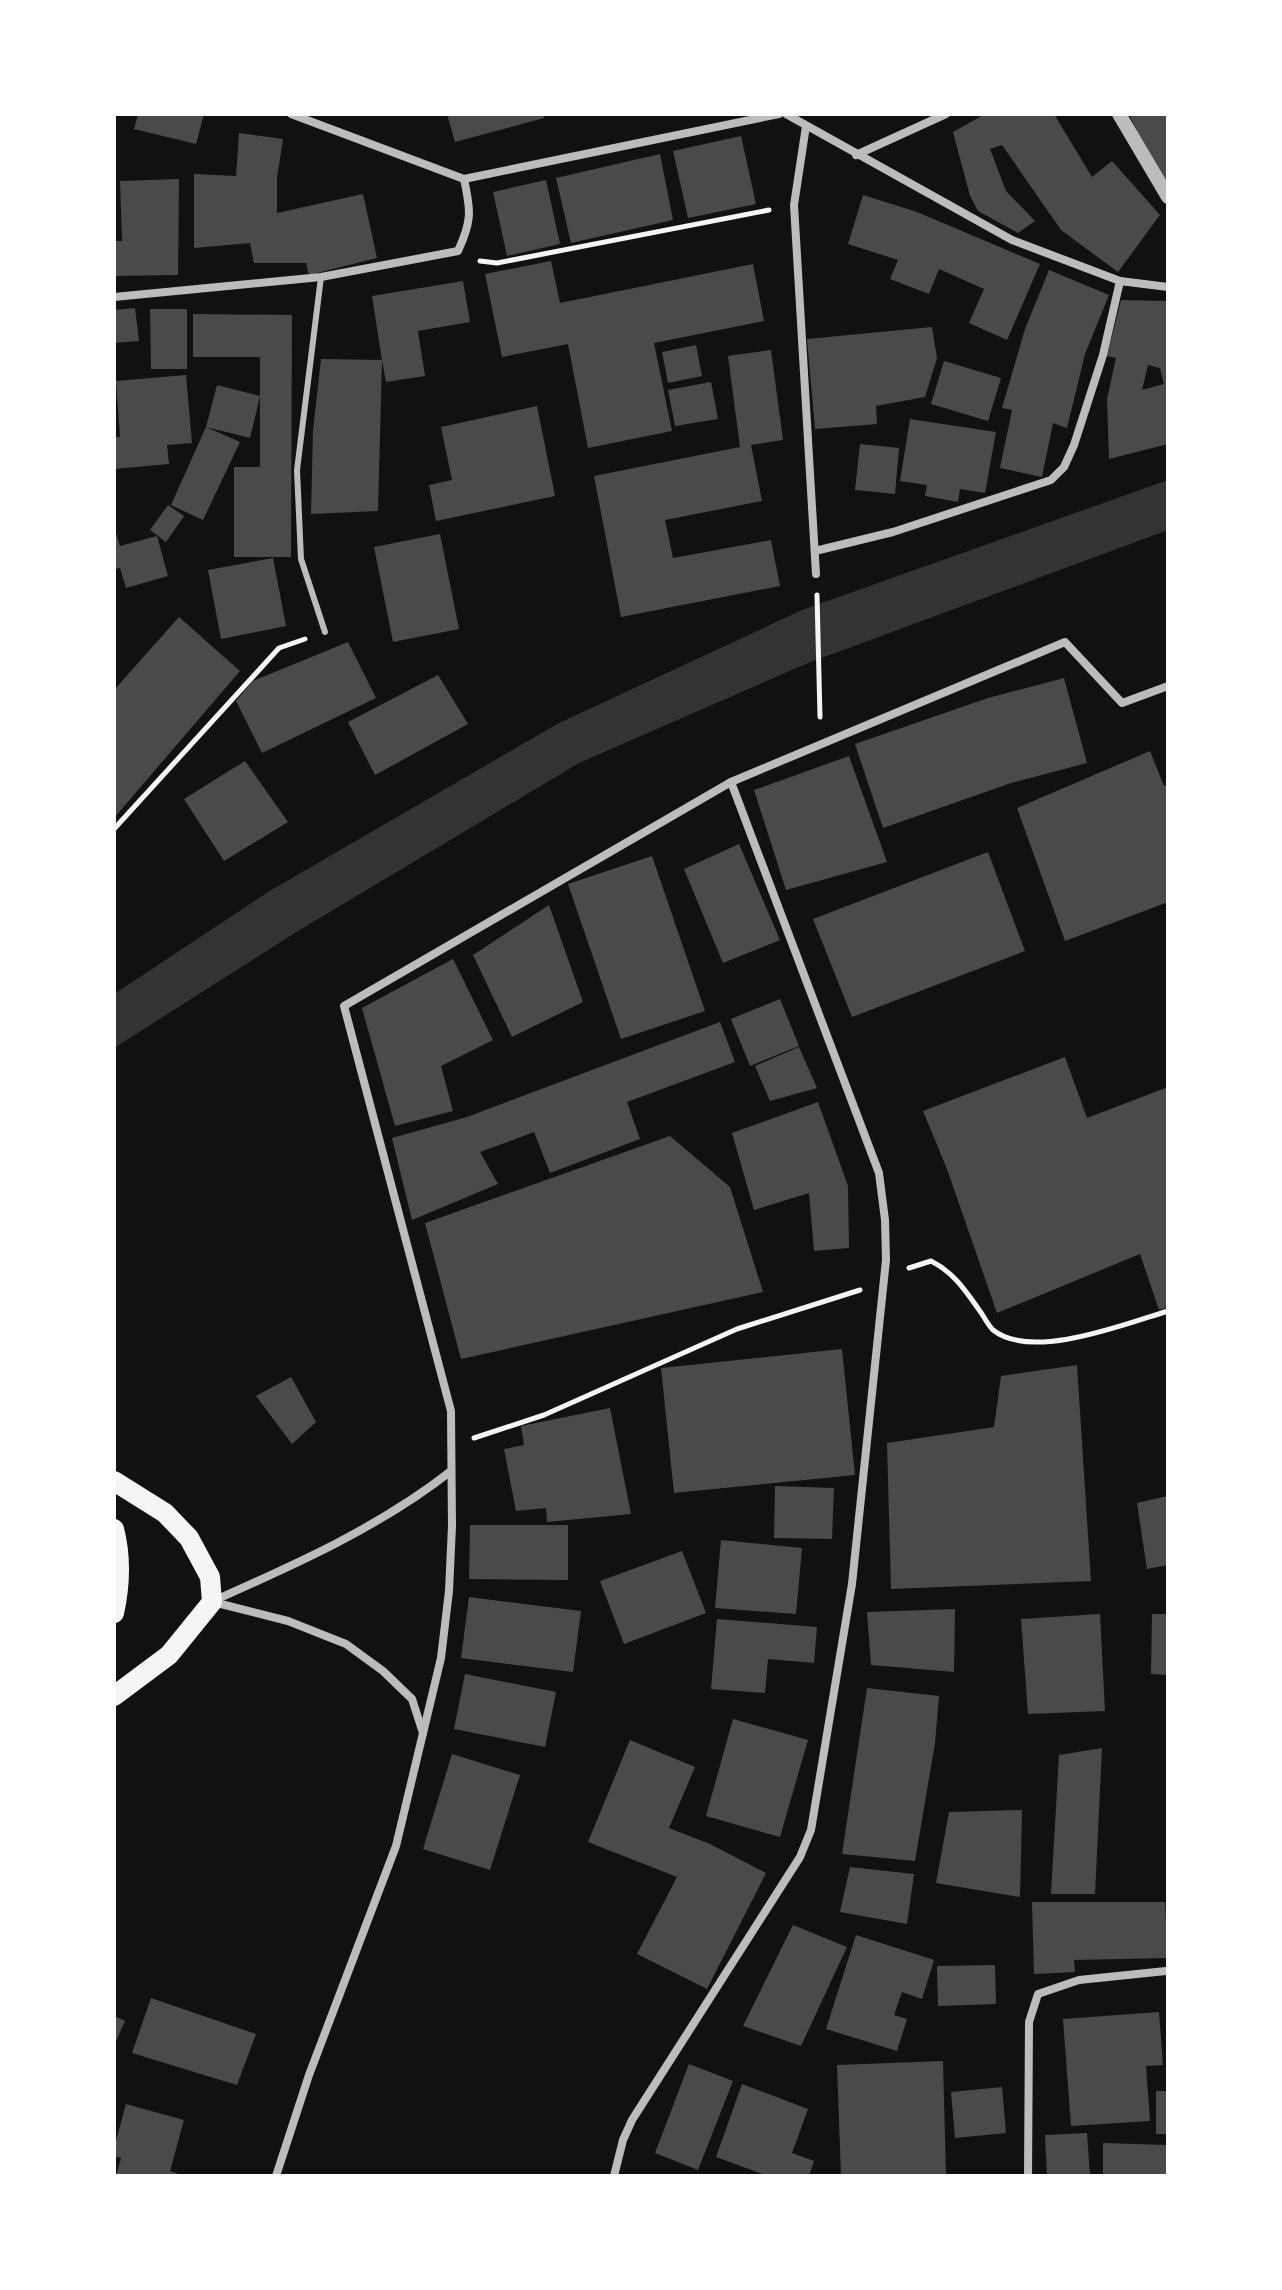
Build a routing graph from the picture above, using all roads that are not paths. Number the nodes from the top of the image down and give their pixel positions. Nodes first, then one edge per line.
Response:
1 (291, 114) edge
2 (779, 114) edge
3 (786, 114) edge
4 (946, 114) edge
5 (1119, 114) edge
6 (806, 126) junction
7 (856, 155) junction
8 (464, 179) junction
9 (1168, 197) edge
10 (321, 277) junction
11 (1120, 281) junction
12 (1168, 287) edge
13 (114, 297) edge
14 (815, 551) junction
15 (816, 574) road end
16 (325, 632) road end
17 (1168, 686) edge
18 (731, 782) junction
19 (451, 1471) junction
20 (114, 1481) edge
21 (114, 1529) edge
22 (212, 1602) junction
23 (114, 1613) edge
24 (114, 1696) edge
25 (424, 1737) junction
26 (1166, 1971) dead end
27 (276, 2176) edge
28 (614, 2176) edge
29 (1028, 2176) edge

1 - 8 street
2 - 8 street
3 - 6 street
4 - 7 street
5 - 9 street
6 - 7 street
6 - 14 street
7 - 11 street
8 - 10 street
10 - 13 street
10 - 16 lane
11 - 12 street
11 - 14 street
14 - 15 street
17 - 18 street
18 - 19 street
18 - 28 street
19 - 22 street
19 - 25 street
20 - 22 main road
21 - 23 main road
22 - 24 main road
22 - 25 street
25 - 27 street
26 - 29 street

